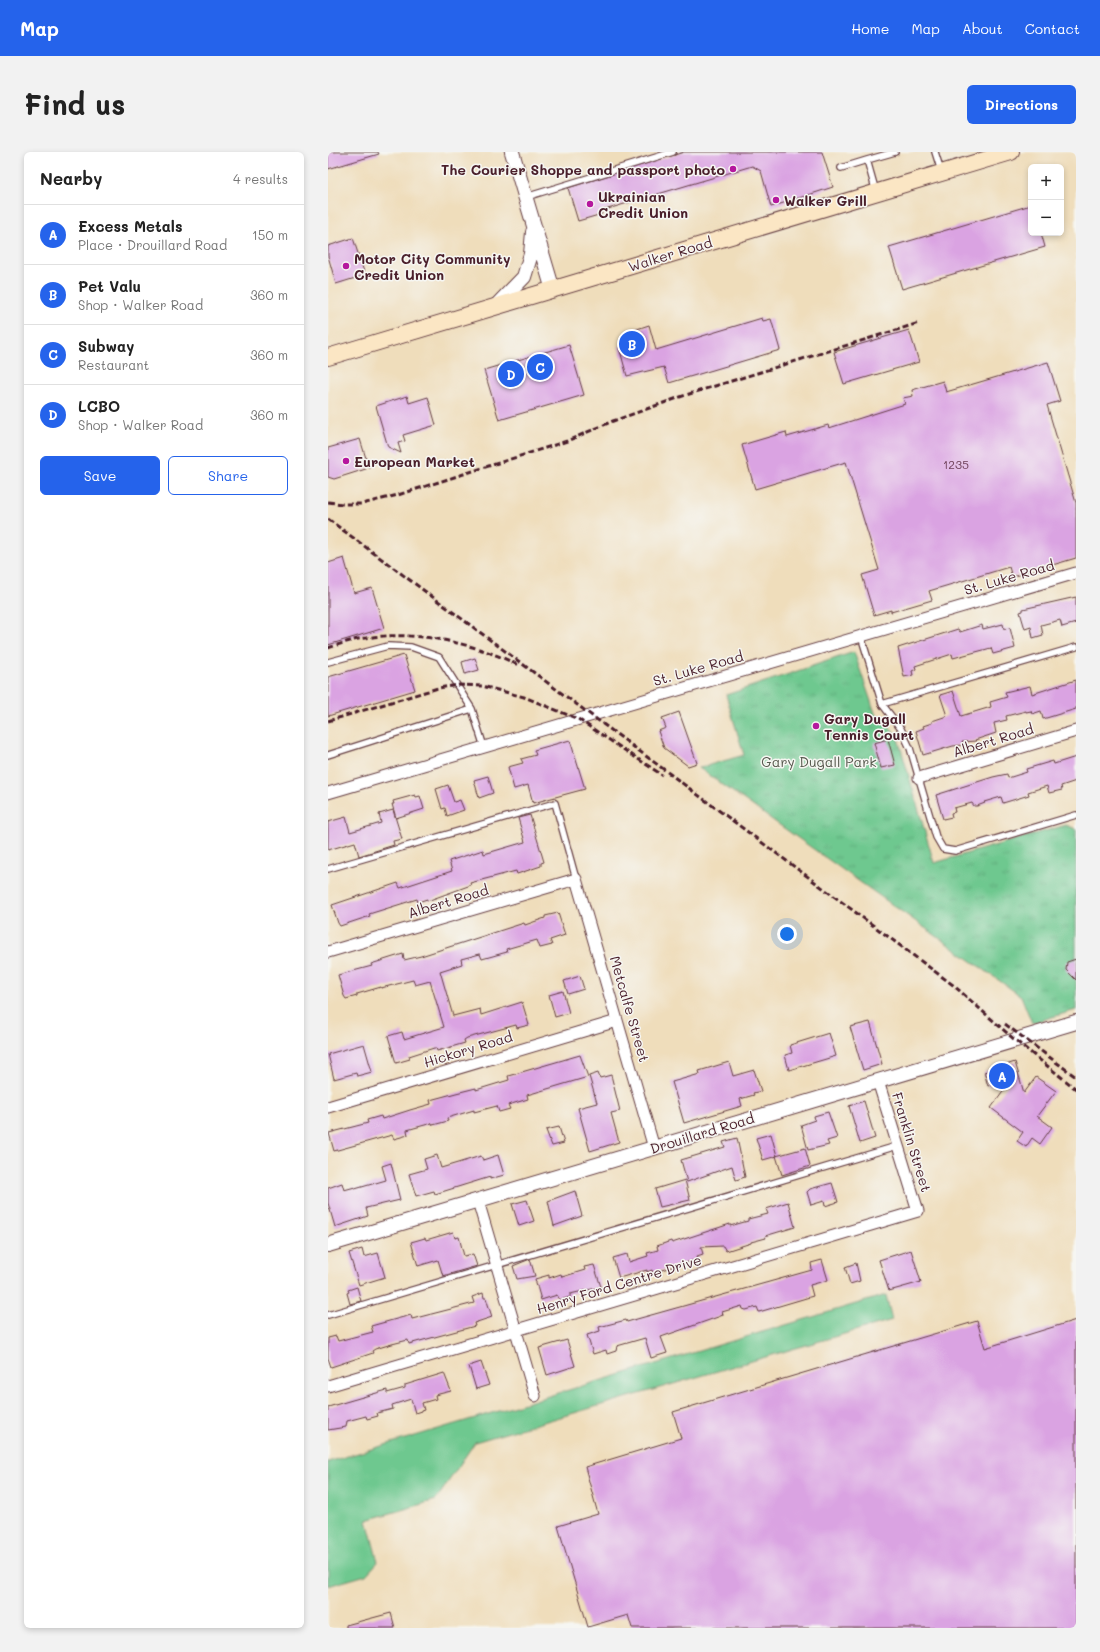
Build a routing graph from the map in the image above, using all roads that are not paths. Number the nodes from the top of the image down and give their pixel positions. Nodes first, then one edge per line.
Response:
1 (512, 152) edge
2 (673, 152) edge
3 (895, 152) edge
4 (935, 152) edge
5 (1011, 152) edge
6 (876, 155) edge
7 (867, 160) junction
8 (841, 168) dead end
9 (941, 173) junction
10 (876, 192) junction
11 (525, 197) junction
12 (533, 223) junction
13 (553, 290) junction
14 (494, 307) junction
15 (328, 357) edge
16 (1076, 573) edge
17 (861, 636) junction
18 (1076, 647) edge
19 (328, 662) edge
20 (882, 704) junction
21 (472, 709) junction
22 (1076, 731) edge
23 (484, 747) junction
24 (328, 755) edge
25 (919, 778) junction
26 (328, 793) edge
27 (1076, 815) edge
28 (1067, 818) junction
29 (1076, 819) edge
30 (328, 869) edge
31 (576, 879) junction
32 (328, 952) edge
33 (617, 1021) junction
34 (1076, 1022) edge
35 (878, 1081) junction
36 (328, 1107) edge
37 (897, 1146) junction
38 (654, 1148) junction
39 (478, 1201) junction
40 (918, 1211) joint
41 (328, 1244) edge
42 (497, 1265) junction
43 (328, 1315) edge
44 (516, 1331) junction
45 (328, 1386) edge
46 (535, 1396) dead end

1 - 11 street
2 - 11 lane
3 - 6 lane
4 - 9 lane
5 - 9 main road, Walker Road
6 - 7 lane
7 - 8 lane
7 - 10 lane
9 - 10 main road, Walker Road
10 - 13 main road, Walker Road
11 - 12 street
12 - 13 street
12 - 14 street
13 - 14 main road, Walker Road
14 - 15 main road, Walker Road
16 - 17 street, St. Luke Road
17 - 20 lane
17 - 23 street, St. Luke Road
18 - 20 lane
19 - 21 lane
20 - 25 lane
21 - 23 lane
21 - 24 lane
22 - 25 street, Albert Road
23 - 26 street, St. Luke Road
25 - 28 lane
27 - 28 lane
28 - 29 lane
30 - 31 lane
31 - 32 street, Albert Road
31 - 33 street, Metcalfe Street
33 - 36 street, Hickory Road
33 - 38 street, Metcalfe Street
34 - 35 street, Drouillard Road
35 - 37 street, Franklin Street
35 - 38 street, Drouillard Road
37 - 40 street, Franklin Street
37 - 42 lane
38 - 39 street, Drouillard Road
39 - 41 street, Drouillard Road
39 - 42 street
40 - 44 street, Henry Ford Centre Drive
42 - 43 lane
42 - 44 street
44 - 45 street, Henry Ford Centre Drive
44 - 46 street

